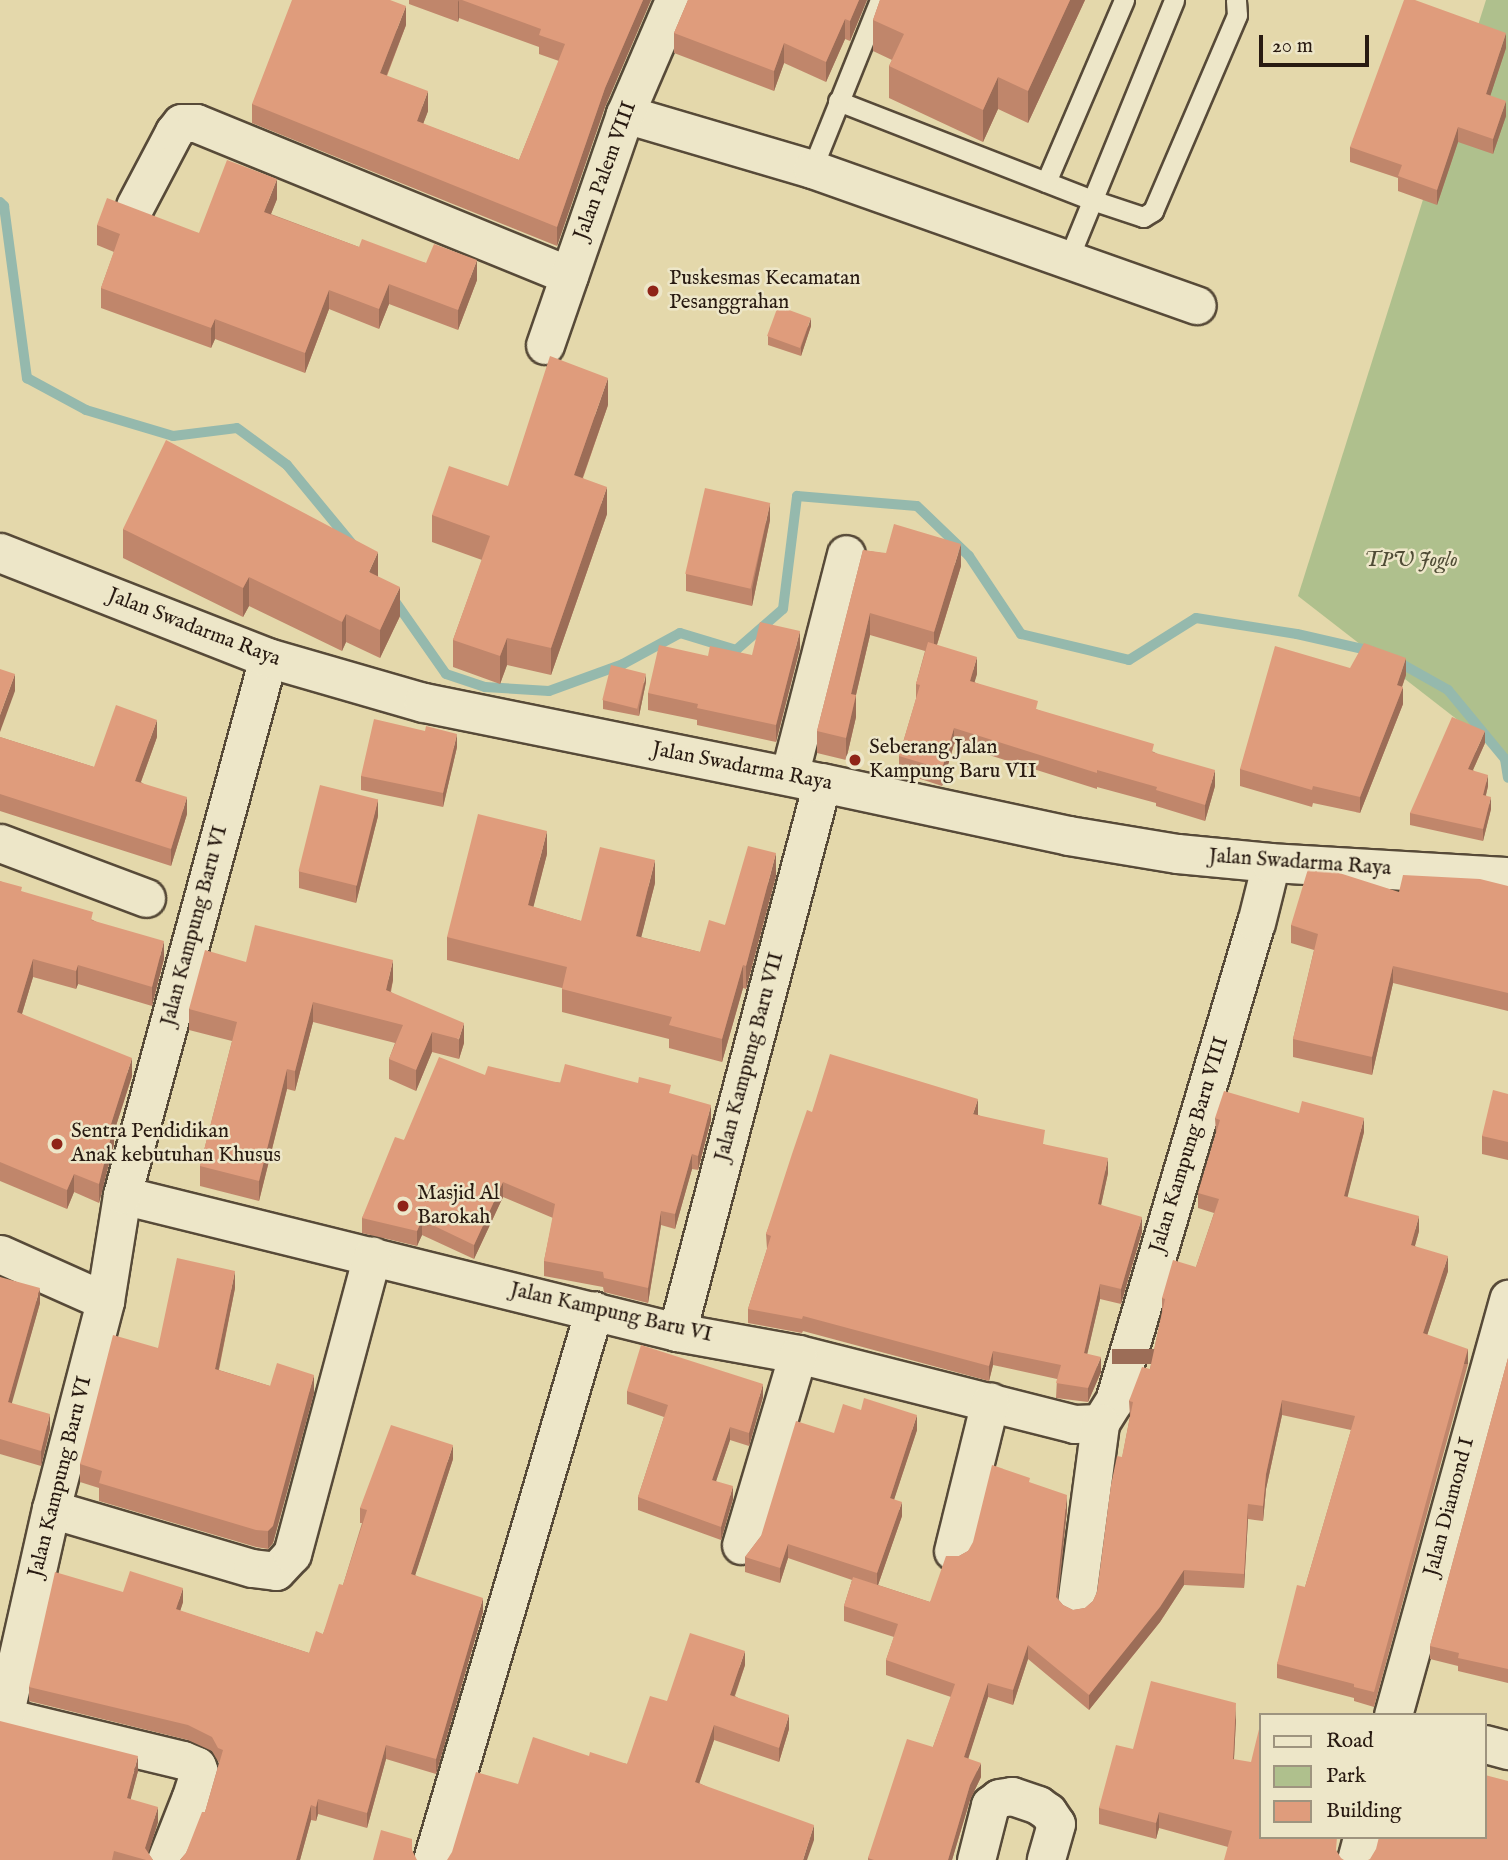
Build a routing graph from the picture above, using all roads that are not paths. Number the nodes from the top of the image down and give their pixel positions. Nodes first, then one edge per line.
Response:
1 (674, 0) edge
2 (880, 0) edge
3 (1124, 0) edge
4 (1174, 0) edge
5 (1236, 0) edge
6 (838, 101) junction
7 (625, 114) junction
8 (812, 169) junction
9 (1046, 182) junction
10 (1092, 200) junction
11 (135, 206) edge
12 (1068, 260) junction
13 (569, 275) junction
14 (1197, 305) dead end
15 (545, 345) dead end
16 (0, 552) edge
17 (846, 554) dead end
18 (268, 658) junction
19 (805, 780) junction
20 (0, 843) edge
21 (1271, 863) junction
22 (1508, 877) edge
23 (146, 898) dead end
24 (122, 1195) junction
25 (0, 1254) edge
26 (372, 1256) junction
27 (1508, 1299) edge
28 (105, 1301) junction
29 (594, 1310) junction
30 (677, 1332) junction
31 (798, 1354) junction
32 (990, 1402) junction
33 (1100, 1423) junction
34 (51, 1509) junction
35 (741, 1545) dead end
36 (953, 1551) dead end
37 (1076, 1604) dead end
38 (1394, 1713) edge
39 (2, 1716) edge
40 (1487, 1745) edge
41 (1508, 1750) edge
42 (1361, 1839) edge
43 (166, 1860) edge
44 (432, 1860) edge
45 (976, 1860) edge
46 (1046, 1860) edge
47 (1356, 1860) edge

1 - 7 street, Jalan Palem VIII
2 - 6 lane
3 - 9 lane
4 - 10 lane
5 - 10 lane
6 - 8 lane
6 - 9 lane
7 - 8 street
7 - 13 street, Jalan Palem VIII
8 - 12 street
9 - 10 lane
10 - 12 lane
11 - 13 street
12 - 14 street
13 - 15 street, Jalan Palem VIII
16 - 18 main road, Jalan Swadarma Raya
17 - 19 street, Jalan Kampung Baru VII
18 - 19 main road, Jalan Swadarma Raya
18 - 24 street, Jalan Kampung Baru VI
19 - 21 main road, Jalan Swadarma Raya
19 - 30 street, Jalan Kampung Baru VII
20 - 23 street
21 - 22 main road, Jalan Swadarma Raya
21 - 33 street, Jalan Kampung Baru VIII
24 - 26 street, Jalan Kampung Baru VI
24 - 28 street, Jalan Kampung Baru VI
25 - 28 street
26 - 29 street, Jalan Kampung Baru VI
26 - 34 street
27 - 38 street, Jalan Diamond I
28 - 34 street, Jalan Kampung Baru VI
29 - 30 street, Jalan Kampung Baru VI
29 - 44 street
30 - 31 street, Jalan Kampung Baru VI
31 - 32 street, Jalan Kampung Baru VI
31 - 35 street
32 - 33 street, Jalan Kampung Baru VI
32 - 36 street
33 - 37 street
34 - 39 street, Jalan Kampung Baru VI
39 - 43 street
40 - 41 street
42 - 47 street
45 - 46 street

